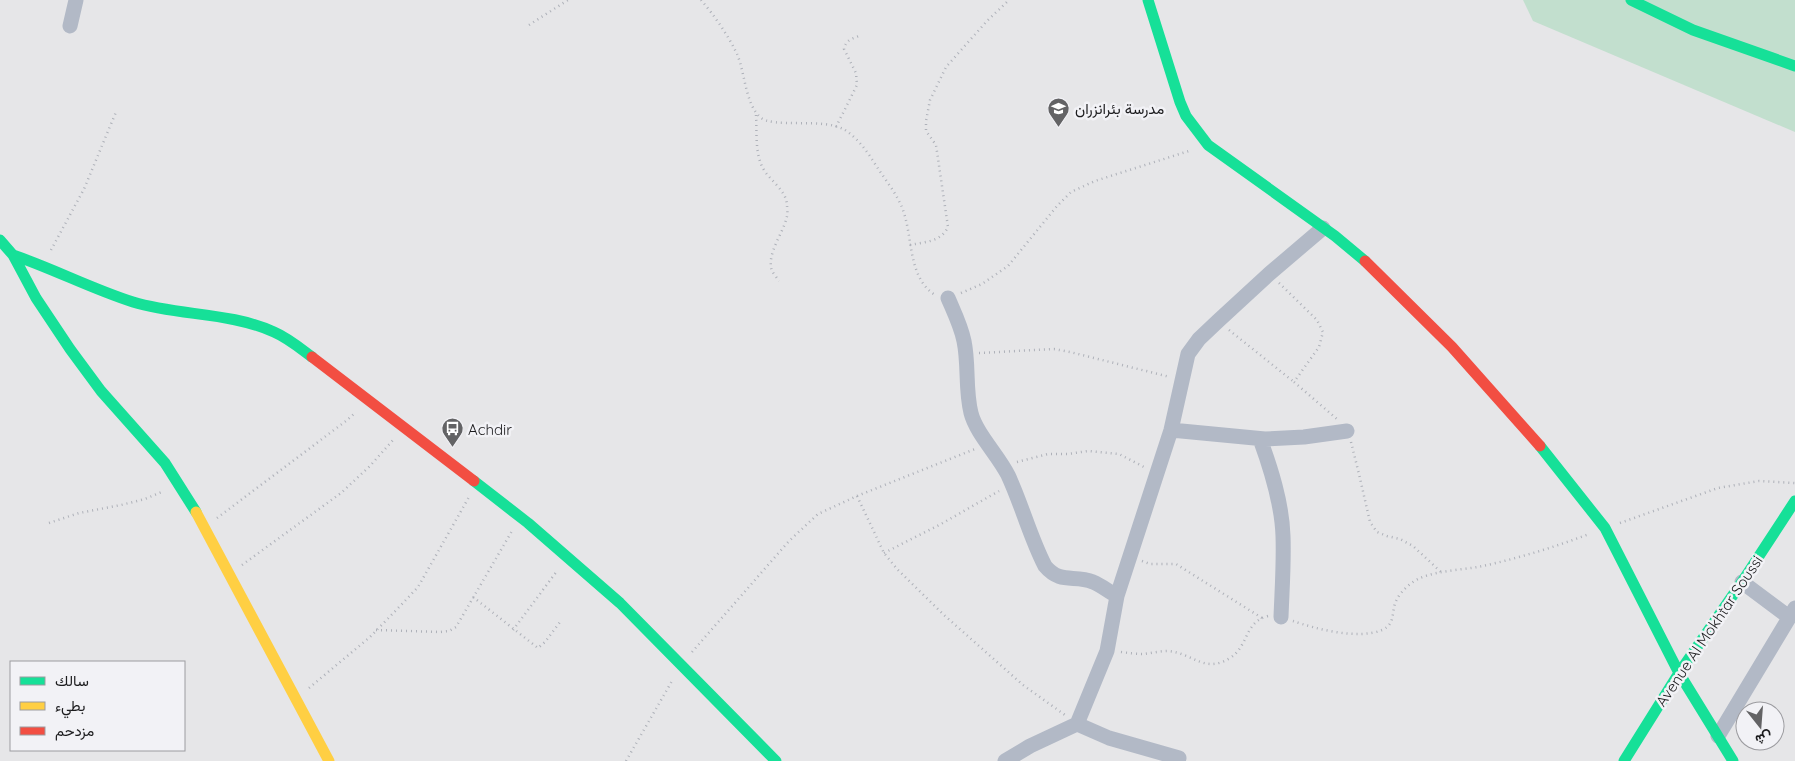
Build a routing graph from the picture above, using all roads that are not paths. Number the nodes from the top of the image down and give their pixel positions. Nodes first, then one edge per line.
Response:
1 (76, 0) edge
2 (1148, 0) edge
3 (1631, 0) edge
4 (70, 26) dead end
5 (1795, 66) edge
6 (1323, 228) junction
7 (0, 240) edge
8 (13, 255) junction
9 (948, 298) road end
10 (1171, 430) junction
11 (1347, 430) dead end
12 (1260, 439) junction
13 (1795, 501) edge
14 (1742, 582) junction
15 (1117, 596) junction
16 (1792, 612) edge
17 (1281, 617) road end
18 (1679, 674) junction
19 (1077, 724) junction
20 (1718, 736) junction
21 (1179, 758) dead end
22 (329, 761) edge
23 (776, 761) edge
24 (1005, 761) edge
25 (1624, 761) edge
26 (1733, 761) edge

1 - 4 street
2 - 6 street
3 - 5 street
6 - 10 street
6 - 18 street
7 - 8 street
8 - 22 street
8 - 23 street
9 - 15 street
10 - 12 street
10 - 15 street
11 - 12 street
12 - 17 street
13 - 14 street, Avenue Al Mokhtar Soussi
14 - 16 street
14 - 18 street, Avenue Al Mokhtar Soussi
15 - 19 street
16 - 20 street
18 - 20 street
18 - 25 street, Avenue Al Mokhtar Soussi
19 - 21 street
19 - 24 street
20 - 26 street

